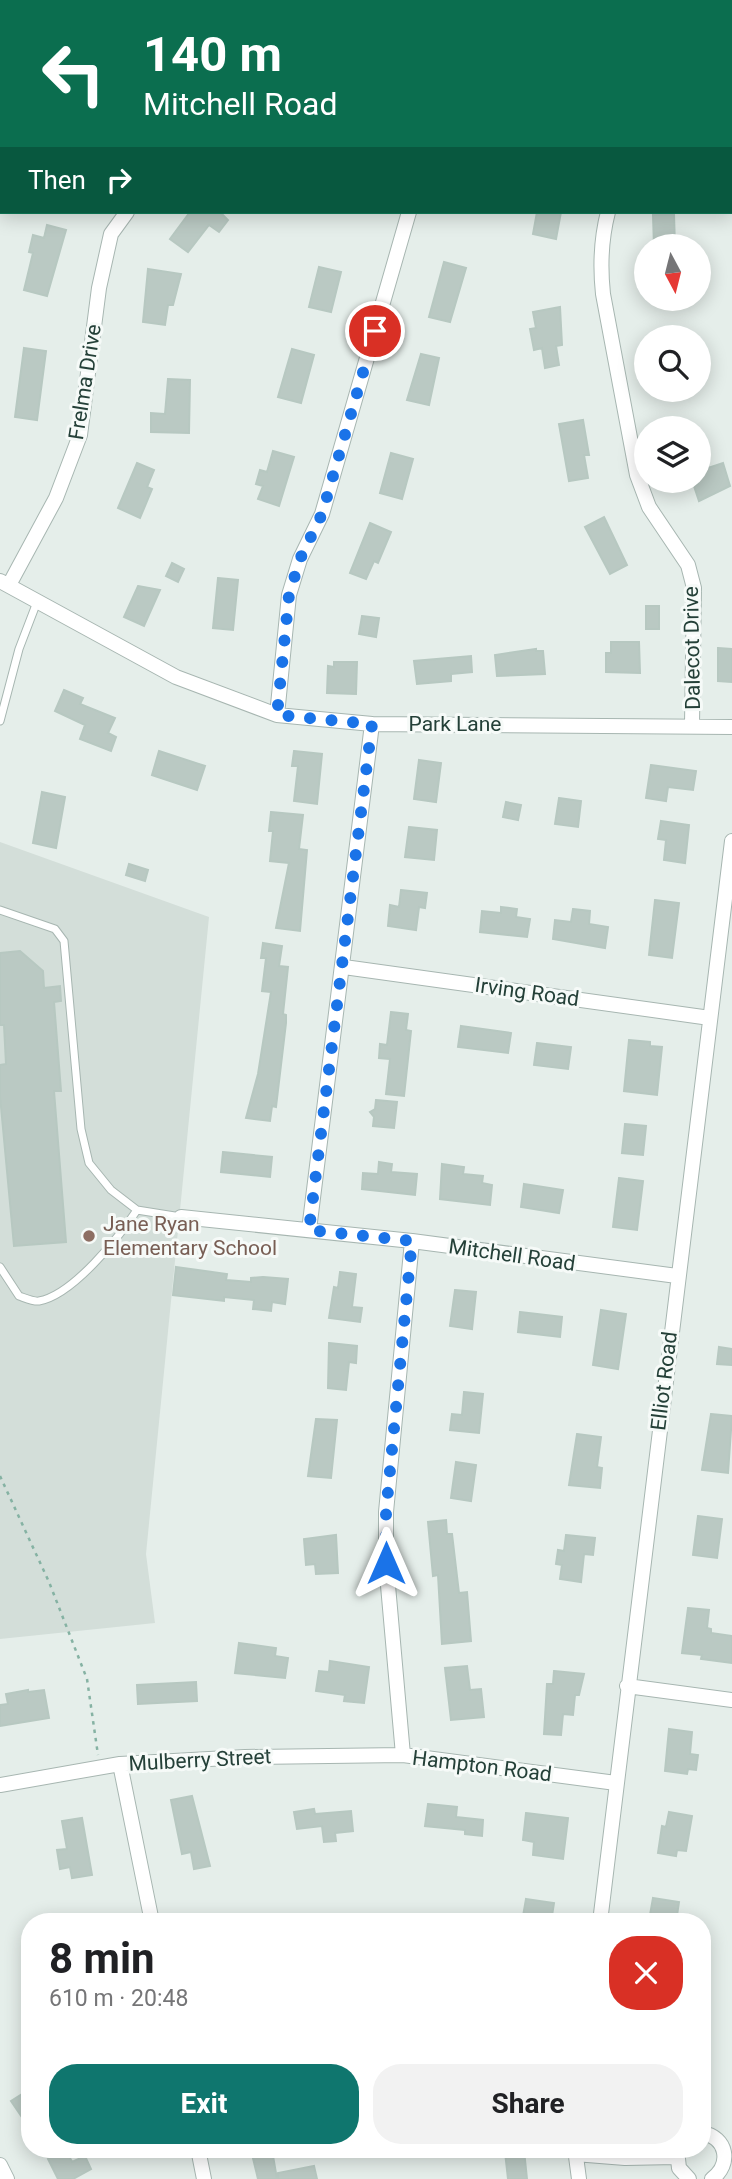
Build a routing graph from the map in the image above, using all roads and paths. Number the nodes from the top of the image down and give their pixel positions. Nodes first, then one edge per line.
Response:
1 (126, 214) edge
2 (408, 214) edge
3 (607, 214) edge
4 (5, 583) edge
5 (37, 600) junction
6 (277, 715) junction
7 (0, 721) edge
8 (372, 724) junction
9 (692, 724) junction
10 (732, 727) edge
11 (732, 841) edge
12 (0, 910) edge
13 (344, 967) junction
14 (710, 1018) junction
15 (138, 1210) junction
16 (181, 1217) joint
17 (309, 1230) junction
18 (412, 1241) junction
19 (0, 1267) edge
20 (677, 1276) junction
21 (0, 1476) edge
22 (627, 1686) junction
23 (732, 1700) edge
24 (402, 1755) junction
25 (120, 1764) junction
26 (100, 1768) junction
27 (616, 1783) junction
28 (0, 1785) edge
29 (150, 1913) edge
30 (601, 1913) edge
31 (711, 2137) edge
32 (200, 2158) edge
33 (576, 2158) edge
34 (678, 2158) edge
35 (0, 2165) edge
36 (7, 2179) edge
37 (204, 2179) edge
38 (579, 2179) edge
39 (689, 2179) edge
40 (712, 2179) edge

1 - 4 street, Frelma Drive
2 - 6 street
3 - 9 street, Dalecot Drive
4 - 5 street, Park Lane
5 - 6 street, Park Lane
5 - 7 lane
6 - 8 street, Park Lane
8 - 9 street, Park Lane
8 - 13 street
9 - 10 street, Park Lane
11 - 14 street, Elliot Road
12 - 15 lane
13 - 14 street, Irving Road
13 - 17 street
14 - 20 street, Elliot Road
15 - 16 lane
15 - 19 lane
16 - 17 street, Mitchell Road
17 - 18 street, Mitchell Road
18 - 20 street, Mitchell Road
18 - 24 street, Hampton Road
20 - 22 street, Elliot Road
21 - 26 path
22 - 23 street
22 - 27 street, Elliot Road
24 - 25 street, Mulberry Street
24 - 27 street, Hampton Road
25 - 26 street, Mulberry Street
25 - 29 street
26 - 28 street, Mulberry Street
27 - 30 street, Elliot Road
31 - 40 street
32 - 37 street
33 - 38 street
34 - 39 street
35 - 36 street

